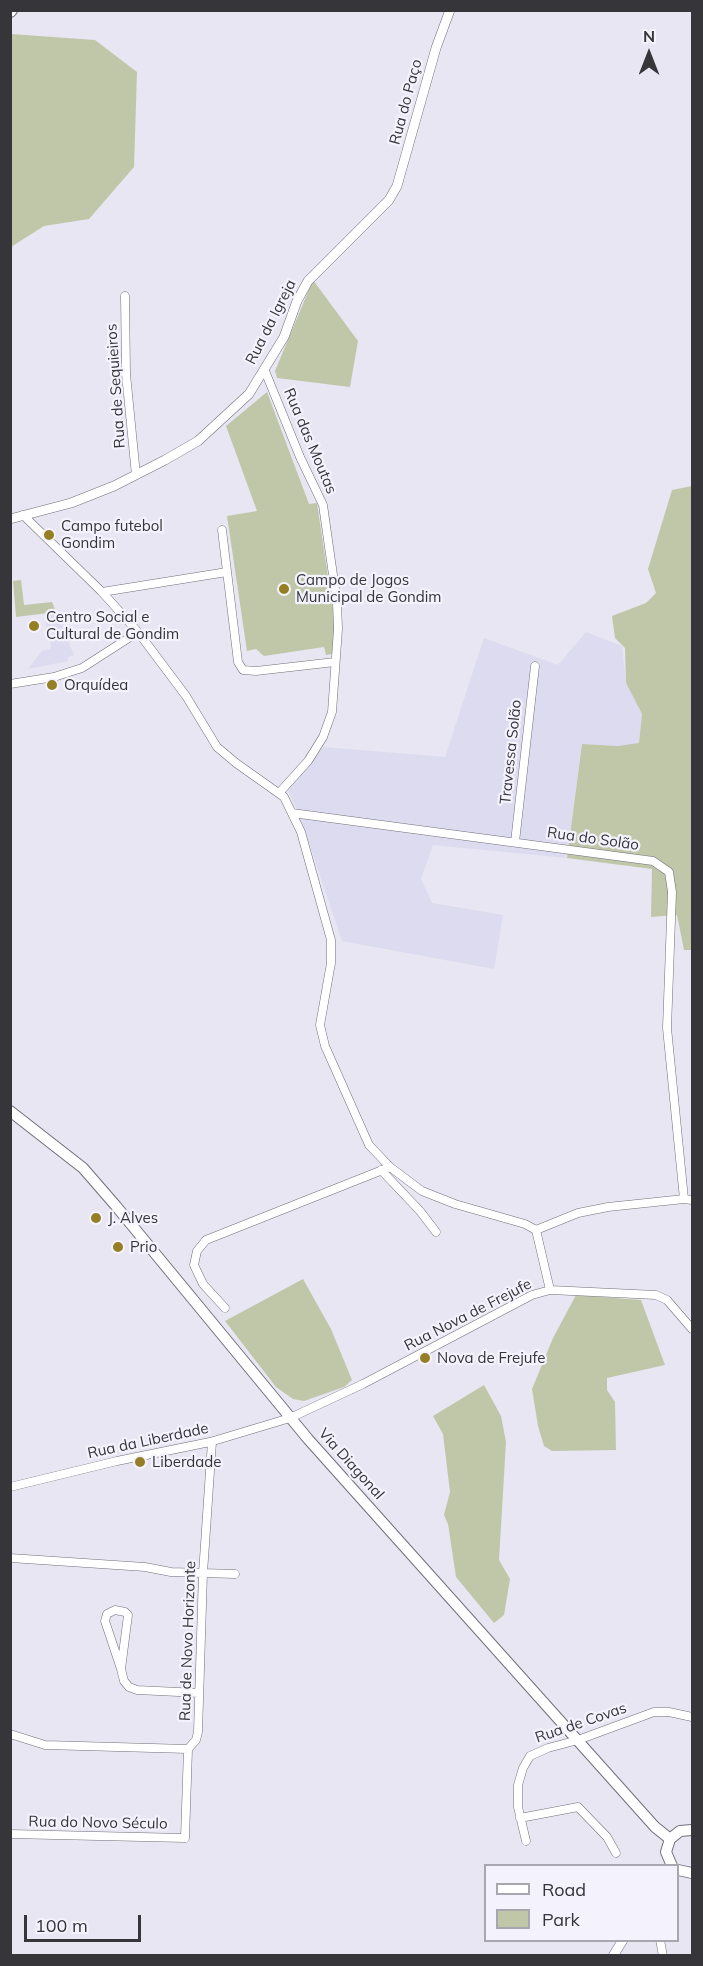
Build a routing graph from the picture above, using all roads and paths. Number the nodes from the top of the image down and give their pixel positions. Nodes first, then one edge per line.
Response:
1 (450, 10) edge
2 (389, 200) joint
3 (125, 296) dead end
4 (265, 371) junction
5 (136, 475) junction
6 (23, 515) junction
7 (10, 519) edge
8 (222, 530) dead end
9 (227, 572) junction
10 (102, 592) junction
11 (138, 632) junction
12 (335, 662) junction
13 (535, 666) dead end
14 (10, 684) edge
15 (279, 793) junction
16 (292, 813) junction
17 (515, 842) junction
18 (10, 1111) edge
19 (390, 1167) junction
20 (381, 1170) junction
21 (688, 1199) edge
22 (536, 1230) junction
23 (435, 1232) dead end
24 (550, 1290) junction
25 (225, 1308) dead end
26 (693, 1329) edge
27 (290, 1418) junction
28 (212, 1442) junction
29 (10, 1487) edge
30 (10, 1558) edge
31 (203, 1573) junction
32 (235, 1574) dead end
33 (121, 1669) junction
34 (199, 1693) junction
35 (693, 1717) edge
36 (10, 1734) edge
37 (579, 1740) junction
38 (188, 1749) junction
39 (520, 1818) junction
40 (693, 1830) edge
41 (10, 1834) edge
42 (185, 1838) joint
43 (670, 1839) junction
44 (526, 1841) dead end
45 (616, 1853) dead end
46 (671, 1864) edge
47 (622, 1942) edge
48 (613, 1956) edge

1 - 2 street, Rua do Paço
2 - 4 street, Rua da Igreja
3 - 5 street, Rua de Sequieiros
4 - 5 street, Rua da Igreja
4 - 12 street, Rua das Moutas
5 - 6 street, Rua da Igreja
6 - 7 street, Rua da Igreja
6 - 10 street
8 - 9 street
9 - 10 street
9 - 12 street
10 - 11 street
11 - 14 street
11 - 15 street
12 - 15 street, Rua das Moutas
13 - 17 street, Travessa Solão
15 - 16 street
16 - 17 street, Rua do Solão
16 - 19 street
17 - 21 street, Rua do Solão
18 - 27 main road, Via Diagonal
19 - 20 street
19 - 22 street
20 - 23 street
20 - 25 street
21 - 22 street
22 - 24 street
24 - 26 street, Rua Nova de Frejufe
24 - 27 street, Rua Nova de Frejufe
27 - 28 street, Rua da Liberdade
27 - 37 main road, Via Diagonal
28 - 29 street, Rua da Liberdade
28 - 31 street, Rua de Novo Horizonte
30 - 31 street
31 - 32 street
31 - 34 street, Rua de Novo Horizonte
33 - 33 street
33 - 34 street
34 - 38 street, Rua de Novo Horizonte
35 - 37 street, Rua de Covas
36 - 38 street
37 - 39 street, Rua de Covas
37 - 43 main road, Via Diagonal
38 - 42 street, Rua de Novo Horizonte
39 - 44 street, Rua de Covas
39 - 45 street
40 - 43 main road
41 - 42 street, Rua do Novo Século
43 - 46 main road
47 - 48 street

